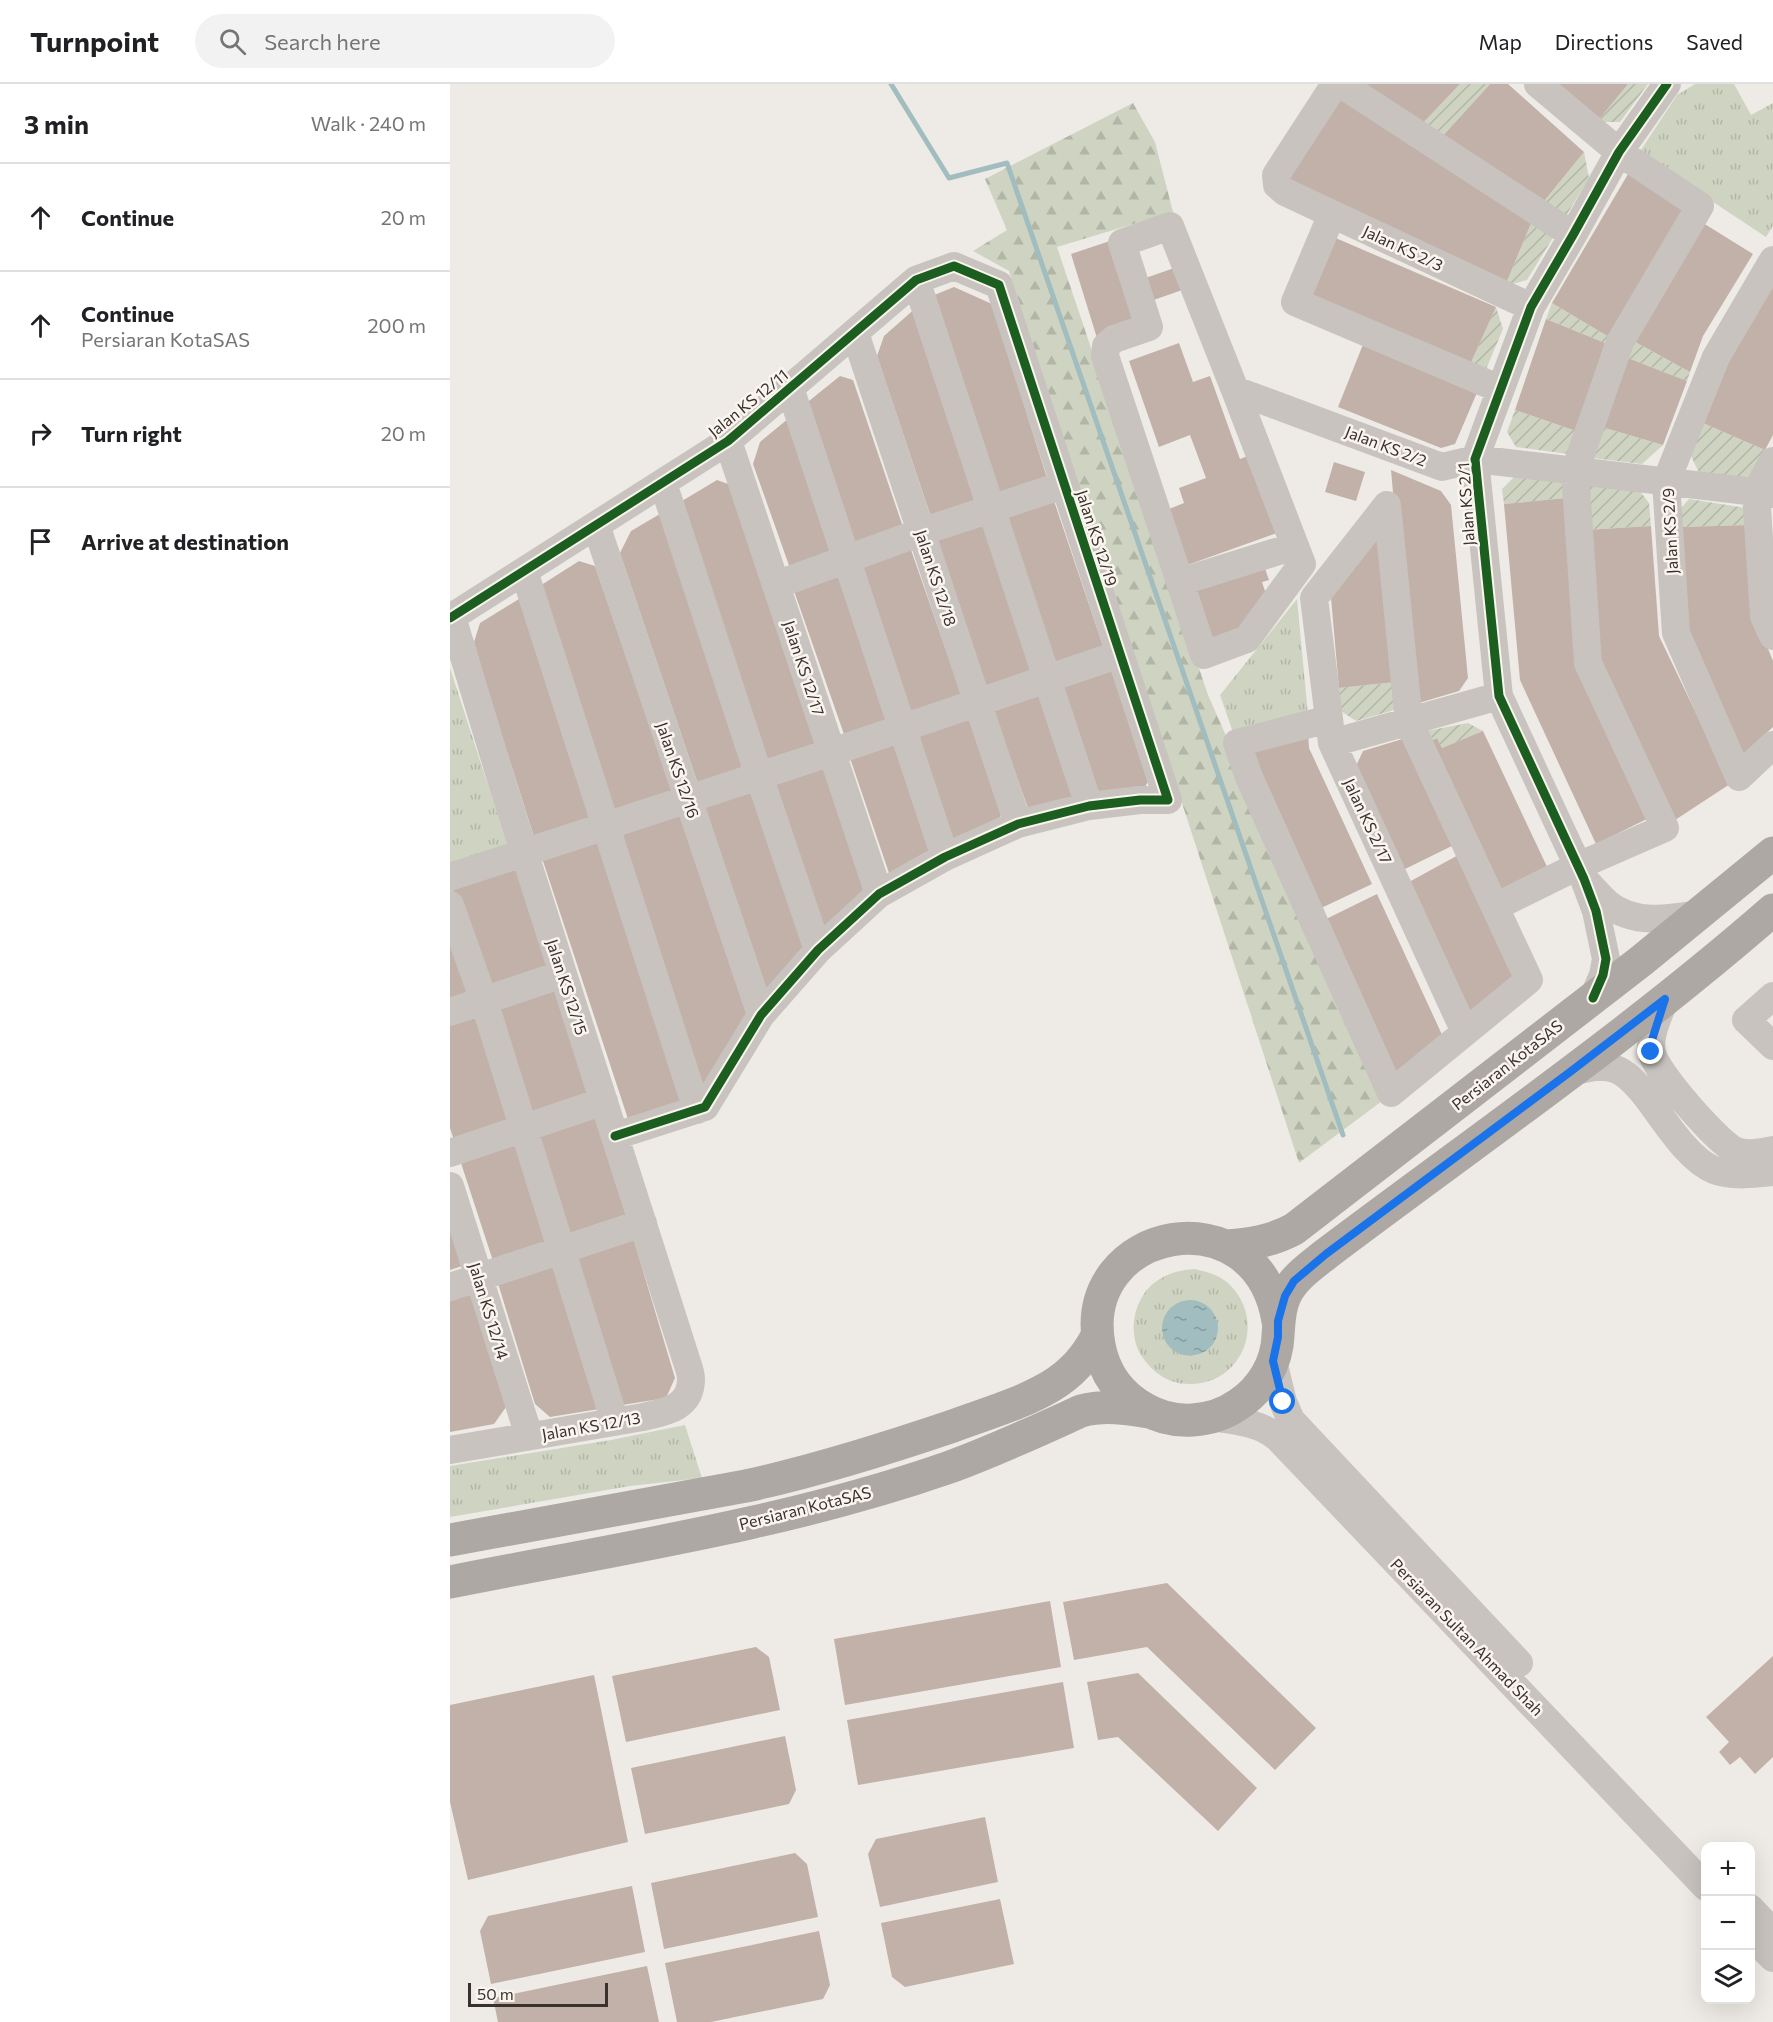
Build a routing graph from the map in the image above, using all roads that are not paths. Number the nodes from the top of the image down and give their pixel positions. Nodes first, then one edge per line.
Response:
1 (1335, 84) edge
2 (1341, 84) edge
3 (1538, 84) edge
4 (1667, 84) edge
5 (1618, 152) junction
6 (1332, 214) junction
7 (1573, 235) junction
8 (1773, 260) edge
9 (916, 280) junction
10 (999, 285) joint
11 (1531, 307) junction
12 (855, 333) junction
13 (790, 388) junction
14 (1500, 389) junction
15 (1235, 390) junction
16 (728, 441) junction
17 (1475, 459) junction
18 (1773, 461) edge
19 (1575, 471) junction
20 (1666, 482) junction
21 (663, 483) junction
22 (1063, 484) junction
23 (1765, 493) edge
24 (991, 508) junction
25 (596, 525) junction
26 (921, 532) junction
27 (1295, 546) junction
28 (846, 559) junction
29 (524, 571) junction
30 (1180, 582) junction
31 (776, 585) junction
32 (451, 618) edge
33 (1773, 636) edge
34 (1120, 654) junction
35 (1047, 678) junction
36 (1499, 696) junction
37 (977, 701) junction
38 (1409, 722) junction
39 (902, 728) junction
40 (1330, 731) junction
41 (1773, 745) edge
42 (832, 752) junction
43 (759, 776) junction
44 (688, 800) junction
45 (1089, 806) junction
46 (1018, 824) junction
47 (605, 826) junction
48 (524, 852) junction
49 (1773, 854) edge
50 (945, 856) junction
51 (1581, 873) junction
52 (450, 877) edge
53 (879, 894) junction
54 (450, 905) edge
55 (1495, 907) junction
56 (1773, 910) edge
57 (1698, 914) junction
58 (1773, 920) edge
59 (1744, 935) junction
60 (818, 950) junction
61 (563, 974) junction
62 (1773, 996) edge
63 (1593, 998) junction
64 (1665, 999) junction
65 (484, 1001) junction
66 (450, 1012) edge
67 (761, 1015) junction
68 (1465, 1032) junction
69 (1773, 1046) edge
70 (1570, 1072) junction
71 (604, 1101) junction
72 (697, 1110) junction
73 (524, 1128) junction
74 (615, 1136) junction
75 (1773, 1150) edge
76 (450, 1153) edge
77 (1773, 1172) edge
78 (450, 1186) edge
79 (643, 1223) junction
80 (1227, 1246) junction
81 (562, 1250) junction
82 (479, 1278) junction
83 (450, 1287) edge
84 (1278, 1321) junction
85 (1097, 1336) junction
86 (685, 1356) joint
87 (1273, 1361) junction
88 (1149, 1412) junction
89 (1211, 1418) junction
90 (615, 1422) junction
91 (529, 1436) junction
92 (450, 1450) edge
93 (452, 1539) edge
94 (450, 1582) edge
95 (1701, 1856) edge
96 (1701, 1882) edge
97 (1755, 1913) edge
98 (1773, 1932) edge
99 (1755, 1940) edge
100 (1773, 1958) edge

1 - 6 street, Jalan KS 2/3
2 - 7 street
3 - 5 street
4 - 5 street, Jalan KS 2/1
5 - 7 street, Jalan KS 2/1
5 - 19 street
6 - 11 street, Jalan KS 2/3
6 - 14 street
7 - 11 street, Jalan KS 2/1
8 - 20 street, Jalan KS 2/9
9 - 10 street, Jalan KS 12/11
9 - 12 street, Jalan KS 12/11
9 - 24 street
10 - 22 street, Jalan KS 12/19
11 - 14 street, Jalan KS 2/1
12 - 13 street, Jalan KS 12/11
12 - 26 street, Jalan KS 12/18
13 - 16 street, Jalan KS 12/11
13 - 28 street
14 - 17 street, Jalan KS 2/1
15 - 17 street, Jalan KS 2/2
15 - 27 street
15 - 30 street
16 - 21 street, Jalan KS 12/11
16 - 31 street, Jalan KS 12/17
17 - 19 street
17 - 36 street, Jalan KS 2/1
18 - 23 street
19 - 20 street
19 - 51 street
20 - 23 street
20 - 41 street, Jalan KS 2/9
21 - 25 street, Jalan KS 12/11
21 - 43 street
22 - 24 street
22 - 34 street, Jalan KS 12/19
23 - 33 street
24 - 26 street
24 - 35 street
25 - 29 street, Jalan KS 12/11
25 - 44 street, Jalan KS 12/16
26 - 28 street
26 - 37 street, Jalan KS 12/18
27 - 30 street
27 - 30 street
28 - 31 street
28 - 39 street
29 - 32 street, Jalan KS 12/11
29 - 47 street
31 - 42 street, Jalan KS 12/17
32 - 48 street, Jalan KS 12/15
34 - 35 street
34 - 45 street, Jalan KS 12/19
35 - 37 street
35 - 45 street
36 - 38 street
36 - 51 street, Jalan KS 2/1
37 - 39 street
37 - 46 street, Jalan KS 12/18
38 - 40 street
38 - 40 street, Jalan KS 2/17
38 - 55 street
39 - 42 street
39 - 50 street
40 - 68 street, Jalan KS 2/17
40 - 68 street
42 - 43 street
42 - 53 street, Jalan KS 12/17
43 - 44 street
43 - 60 street
44 - 47 street
44 - 67 street, Jalan KS 12/16
45 - 46 street
46 - 50 street
47 - 48 street
47 - 72 street
48 - 52 street
48 - 61 street, Jalan KS 12/15
49 - 57 main road, Persiaran KotaSAS
50 - 53 street
51 - 55 street
51 - 57 street
51 - 63 street
53 - 60 street
54 - 65 street
55 - 68 street
56 - 59 main road, Persiaran KotaSAS
57 - 63 main road, Persiaran KotaSAS
58 - 59 street
59 - 64 main road, Persiaran KotaSAS
60 - 67 street
61 - 65 street
61 - 71 street, Jalan KS 12/15
62 - 69 street
63 - 80 main road, Persiaran KotaSAS
64 - 70 main road, Persiaran KotaSAS
64 - 75 street
65 - 66 street
65 - 73 street
67 - 72 street
70 - 77 street
70 - 84 main road, Persiaran KotaSAS
71 - 73 street
71 - 74 street, Jalan KS 12/15
72 - 74 street
73 - 76 street
73 - 81 street
74 - 79 street, Jalan KS 12/15
78 - 82 street, Jalan KS 12/14
79 - 81 street
79 - 86 street, Jalan KS 12/15
80 - 84 main road, Persiaran KotaSAS
80 - 85 main road, Persiaran KotaSAS
81 - 82 street
81 - 90 street
82 - 83 street
82 - 91 street, Jalan KS 12/14
84 - 87 main road, Persiaran KotaSAS
85 - 88 main road, Persiaran KotaSAS
85 - 93 main road, Persiaran KotaSAS
86 - 90 street, Jalan KS 12/13
87 - 89 main road, Persiaran KotaSAS
87 - 95 street, Persiaran Sultan Ahmad Shah
88 - 89 main road, Persiaran KotaSAS
88 - 94 main road, Persiaran KotaSAS
89 - 96 street, Persiaran Sultan Ahmad Shah
90 - 91 street, Jalan KS 12/13
91 - 92 street, Jalan KS 12/13
97 - 98 street
99 - 100 street

